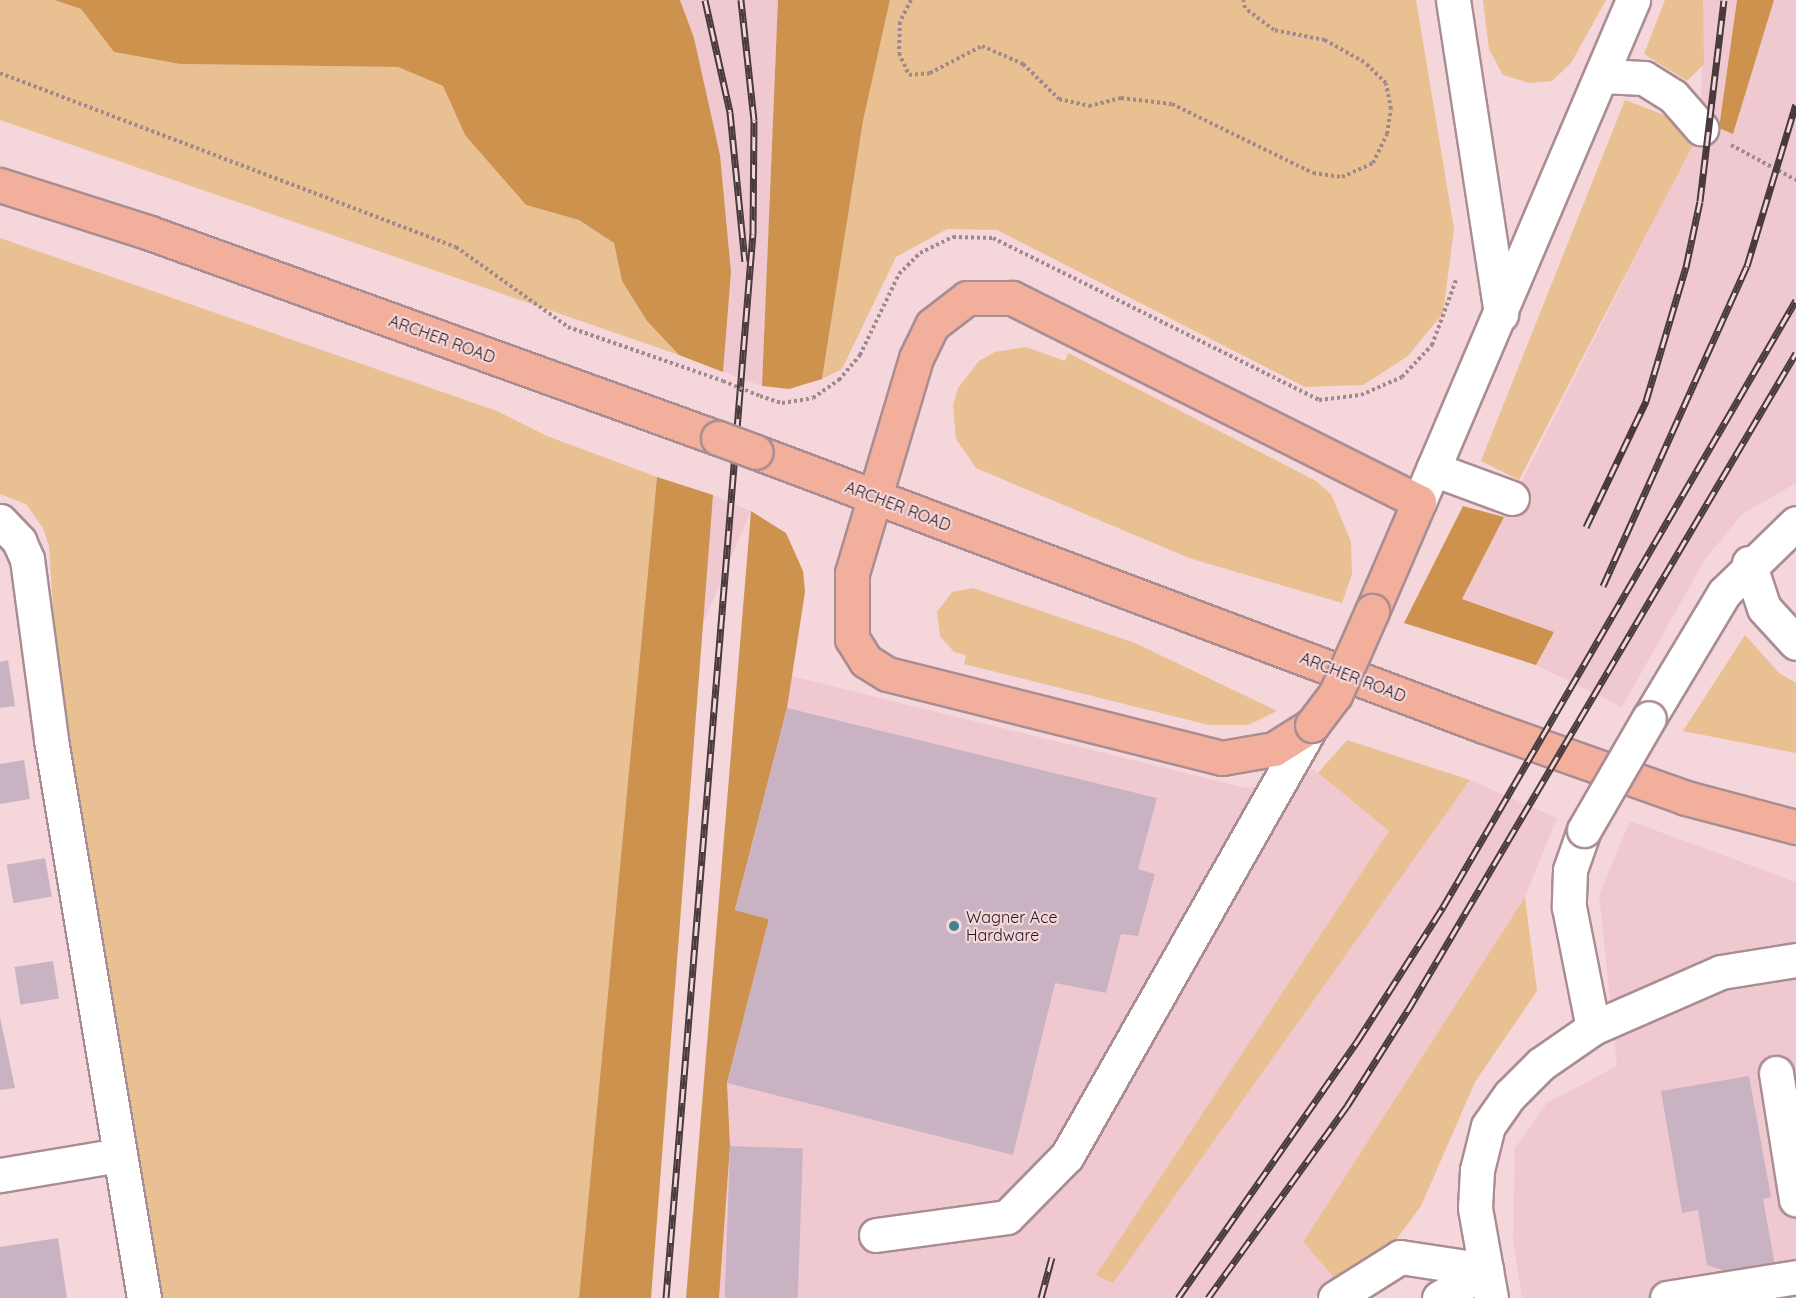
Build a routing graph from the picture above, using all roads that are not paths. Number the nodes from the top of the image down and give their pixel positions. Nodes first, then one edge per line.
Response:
1 (1453, 0) edge
2 (1633, 0) edge
3 (1601, 76) junction
4 (1701, 128) road end
5 (0, 185) edge
6 (1501, 314) junction
7 (1433, 469) junction
8 (871, 496) junction
9 (1512, 498) dead end
10 (1419, 501) junction
11 (0, 521) edge
12 (1796, 523) edge
13 (1749, 563) junction
14 (1796, 643) edge
15 (1312, 725) junction
16 (1796, 827) edge
17 (1796, 960) edge
18 (1593, 1028) junction
19 (1776, 1073) dead end
20 (119, 1155) junction
21 (0, 1175) edge
22 (1796, 1199) edge
23 (876, 1235) dead end
24 (1796, 1277) edge
25 (1488, 1284) edge
26 (144, 1298) edge
27 (1335, 1298) edge
28 (1439, 1298) edge
29 (1667, 1298) edge

1 - 6 street
2 - 3 street
3 - 4 street
3 - 6 street
5 - 8 main road, ARCHER ROAD, bridge
6 - 7 street
7 - 9 street
7 - 10 street
8 - 10 main road
8 - 15 main road
8 - 16 main road, ARCHER ROAD
10 - 15 main road, bridge
11 - 20 street
12 - 13 street
13 - 14 street
13 - 18 street, bridge
15 - 23 street
17 - 18 street
18 - 25 street
19 - 22 street
20 - 21 street
20 - 26 street
24 - 29 street
25 - 27 street
25 - 28 street

